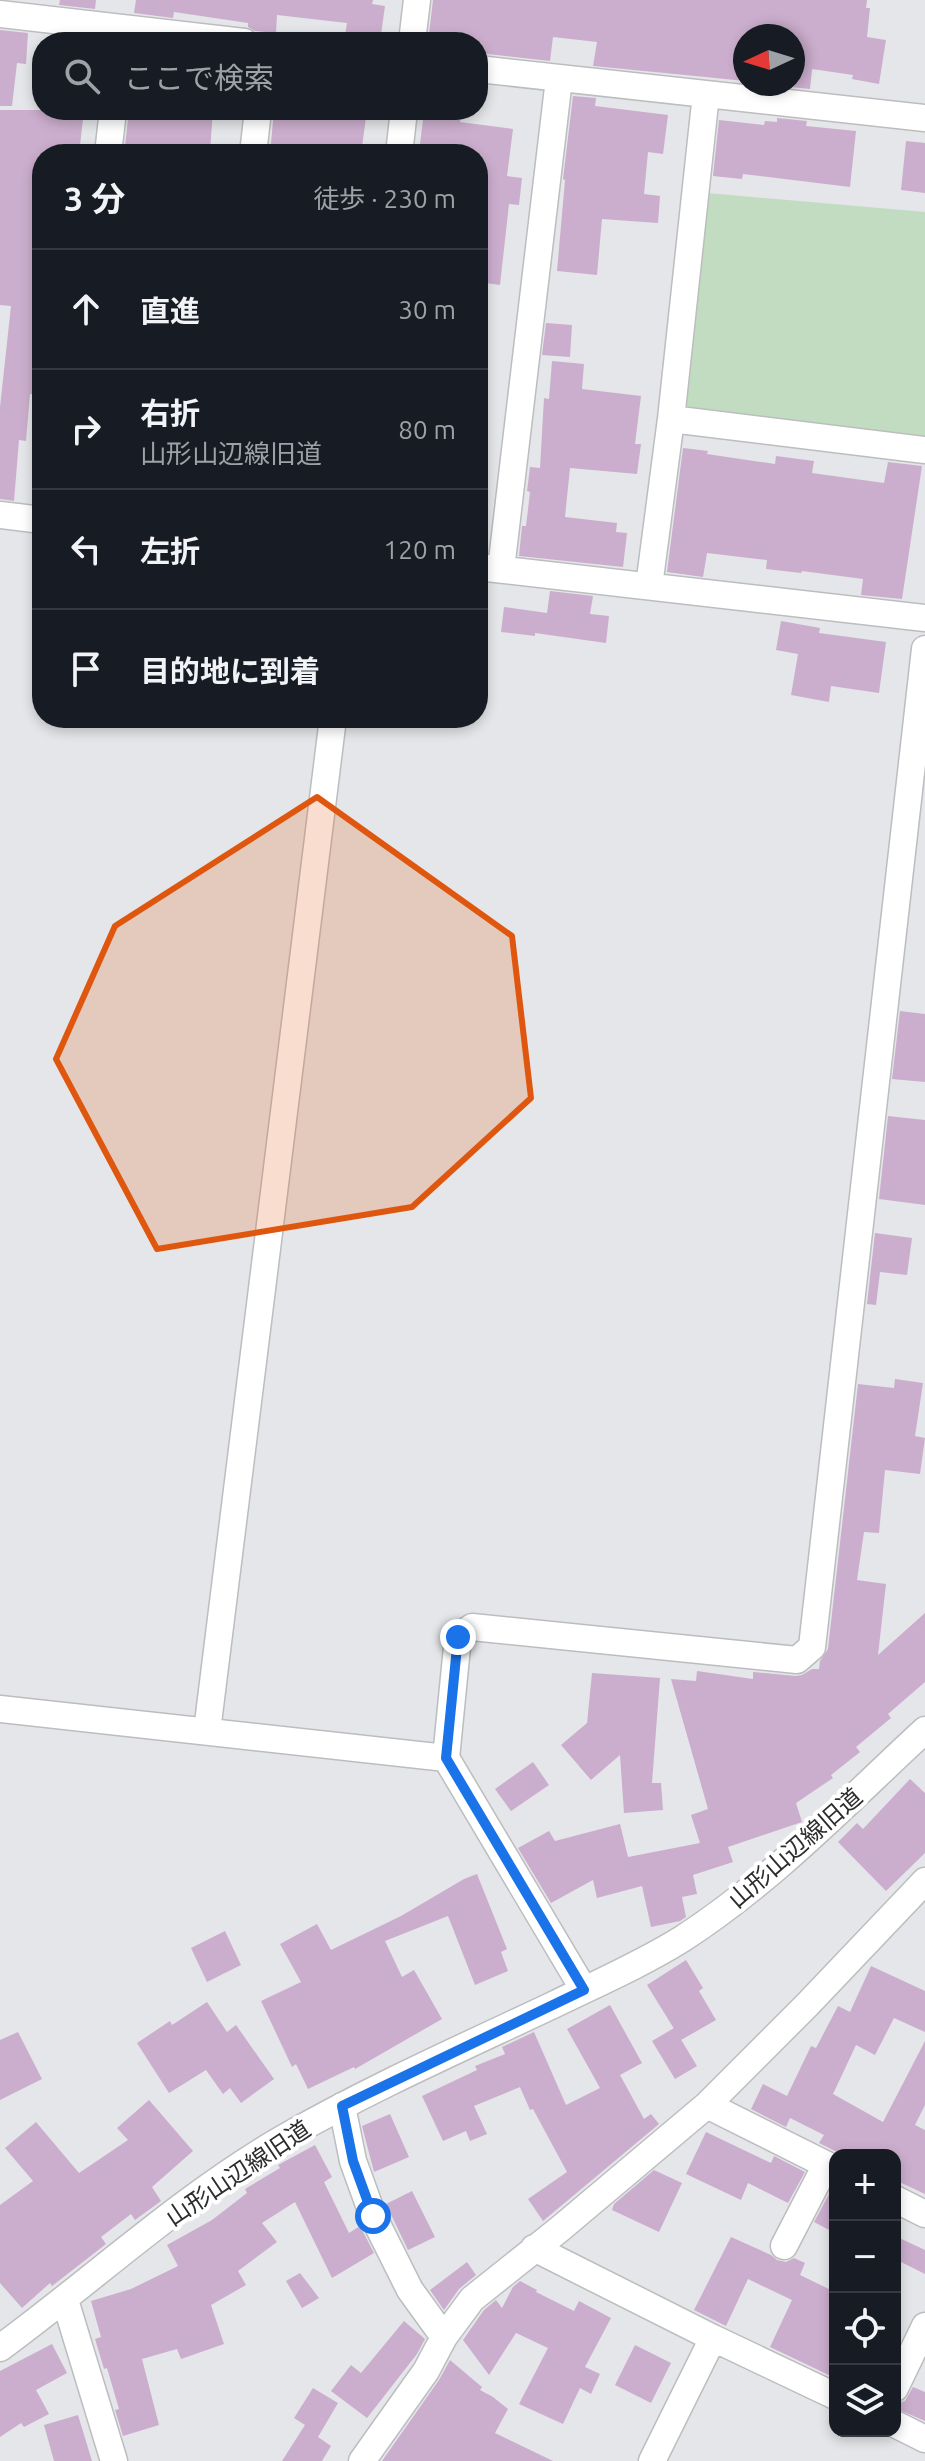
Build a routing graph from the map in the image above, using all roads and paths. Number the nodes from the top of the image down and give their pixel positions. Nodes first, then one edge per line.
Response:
1 (417, 0) edge
2 (0, 14) edge
3 (104, 32) edge
4 (413, 32) edge
5 (488, 70) edge
6 (559, 79) junction
7 (706, 94) junction
8 (925, 118) edge
9 (112, 120) edge
10 (257, 120) edge
11 (403, 120) edge
12 (109, 144) edge
13 (254, 144) edge
14 (400, 144) edge
15 (671, 419) junction
16 (925, 450) edge
17 (0, 515) edge
18 (32, 519) edge
19 (490, 568) edge
20 (649, 586) junction
21 (925, 618) edge
22 (925, 649) edge
23 (332, 728) edge
24 (0, 1709) edge
25 (925, 1730) edge
26 (207, 1731) junction
27 (446, 1758) junction
28 (925, 1881) edge
29 (584, 1990) junction
30 (707, 2105) junction
31 (342, 2106) junction
32 (829, 2166) edge
33 (829, 2170) edge
34 (901, 2202) edge
35 (925, 2214) edge
36 (784, 2246) dead end
37 (534, 2248) junction
38 (65, 2300) junction
39 (925, 2326) edge
40 (444, 2337) junction
41 (713, 2338) junction
42 (0, 2348) edge
43 (901, 2376) edge
44 (829, 2393) edge
45 (901, 2427) edge
46 (925, 2439) edge
47 (114, 2461) edge
48 (362, 2461) edge
49 (652, 2461) edge

1 - 4 street
2 - 3 street
5 - 6 street
6 - 7 street
6 - 19 street
7 - 8 street
7 - 15 street
9 - 12 street
10 - 13 street
11 - 14 street
15 - 16 street
15 - 20 street
17 - 18 street
19 - 20 street
20 - 21 street
22 - 27 street
23 - 26 street
24 - 26 street
25 - 29 street, 山形山辺線旧道
26 - 27 street
27 - 29 street
28 - 30 street
29 - 31 street, 山形山辺線旧道
30 - 32 street
30 - 37 street
31 - 38 street, 山形山辺線旧道
31 - 40 street
33 - 36 street
34 - 35 street
37 - 40 street
37 - 41 street
38 - 42 street, 山形山辺線旧道
38 - 47 street
39 - 43 street
40 - 48 street
41 - 44 street
41 - 49 street
45 - 46 street

